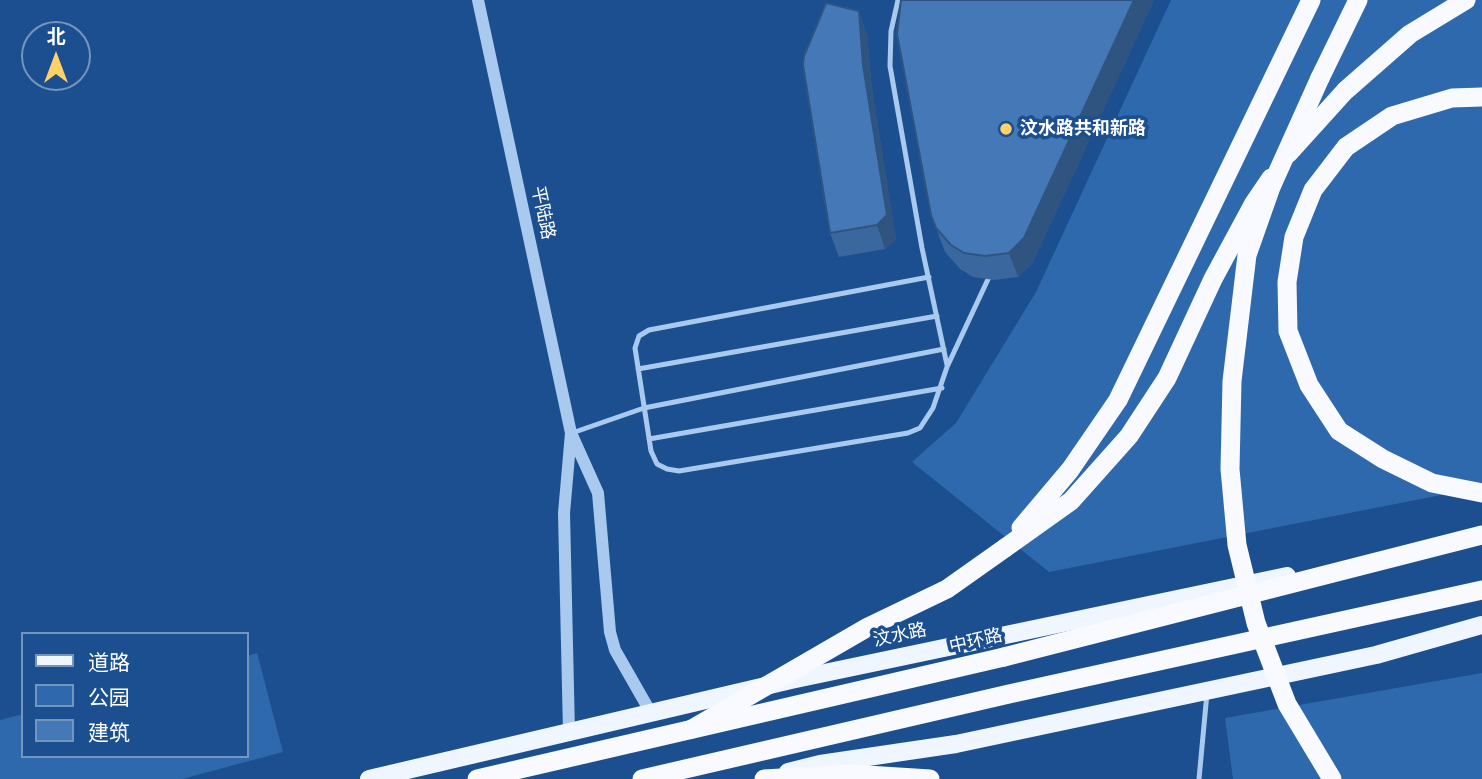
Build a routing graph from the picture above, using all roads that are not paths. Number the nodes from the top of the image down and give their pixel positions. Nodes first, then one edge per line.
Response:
1 (478, 0) edge
2 (898, 0) edge
3 (1311, 0) edge
4 (1358, 0) edge
5 (1466, 0) edge
6 (1482, 97) edge
7 (995, 266) edge
8 (929, 277) junction
9 (937, 316) junction
10 (944, 349) junction
11 (947, 367) junction
12 (638, 369) junction
13 (942, 388) junction
14 (644, 408) junction
15 (571, 433) junction
16 (649, 439) junction
17 (1482, 493) edge
18 (1482, 535) edge
19 (1004, 548) junction
20 (1482, 590) edge
21 (1482, 625) edge
22 (1207, 690) junction
23 (651, 713) junction
24 (692, 729) junction
25 (569, 732) junction
26 (369, 779) edge
27 (477, 779) edge
28 (642, 779) edge
29 (757, 779) edge
30 (764, 779) edge
31 (930, 779) edge
32 (1199, 779) edge
33 (1332, 779) edge

1 - 15 street, 平陆路
2 - 8 lane
3 - 19 highway
4 - 33 highway, bridge
5 - 19 highway, bridge
6 - 17 highway
7 - 11 lane
8 - 9 lane
8 - 12 lane
9 - 10 lane
9 - 12 lane
10 - 11 lane
10 - 14 lane
11 - 13 lane
12 - 14 lane
13 - 16 lane
13 - 16 lane
14 - 15 lane
14 - 16 lane
15 - 23 street, 平陆路
15 - 25 street, 平陆路
18 - 23 main road, 汶水路
18 - 24 highway, 中环路, bridge
19 - 24 highway, bridge
20 - 28 highway
21 - 22 main road
22 - 29 main road
22 - 32 lane
23 - 25 main road, 汶水路
24 - 27 highway, 中环路
25 - 26 main road, 汶水路
30 - 31 highway

